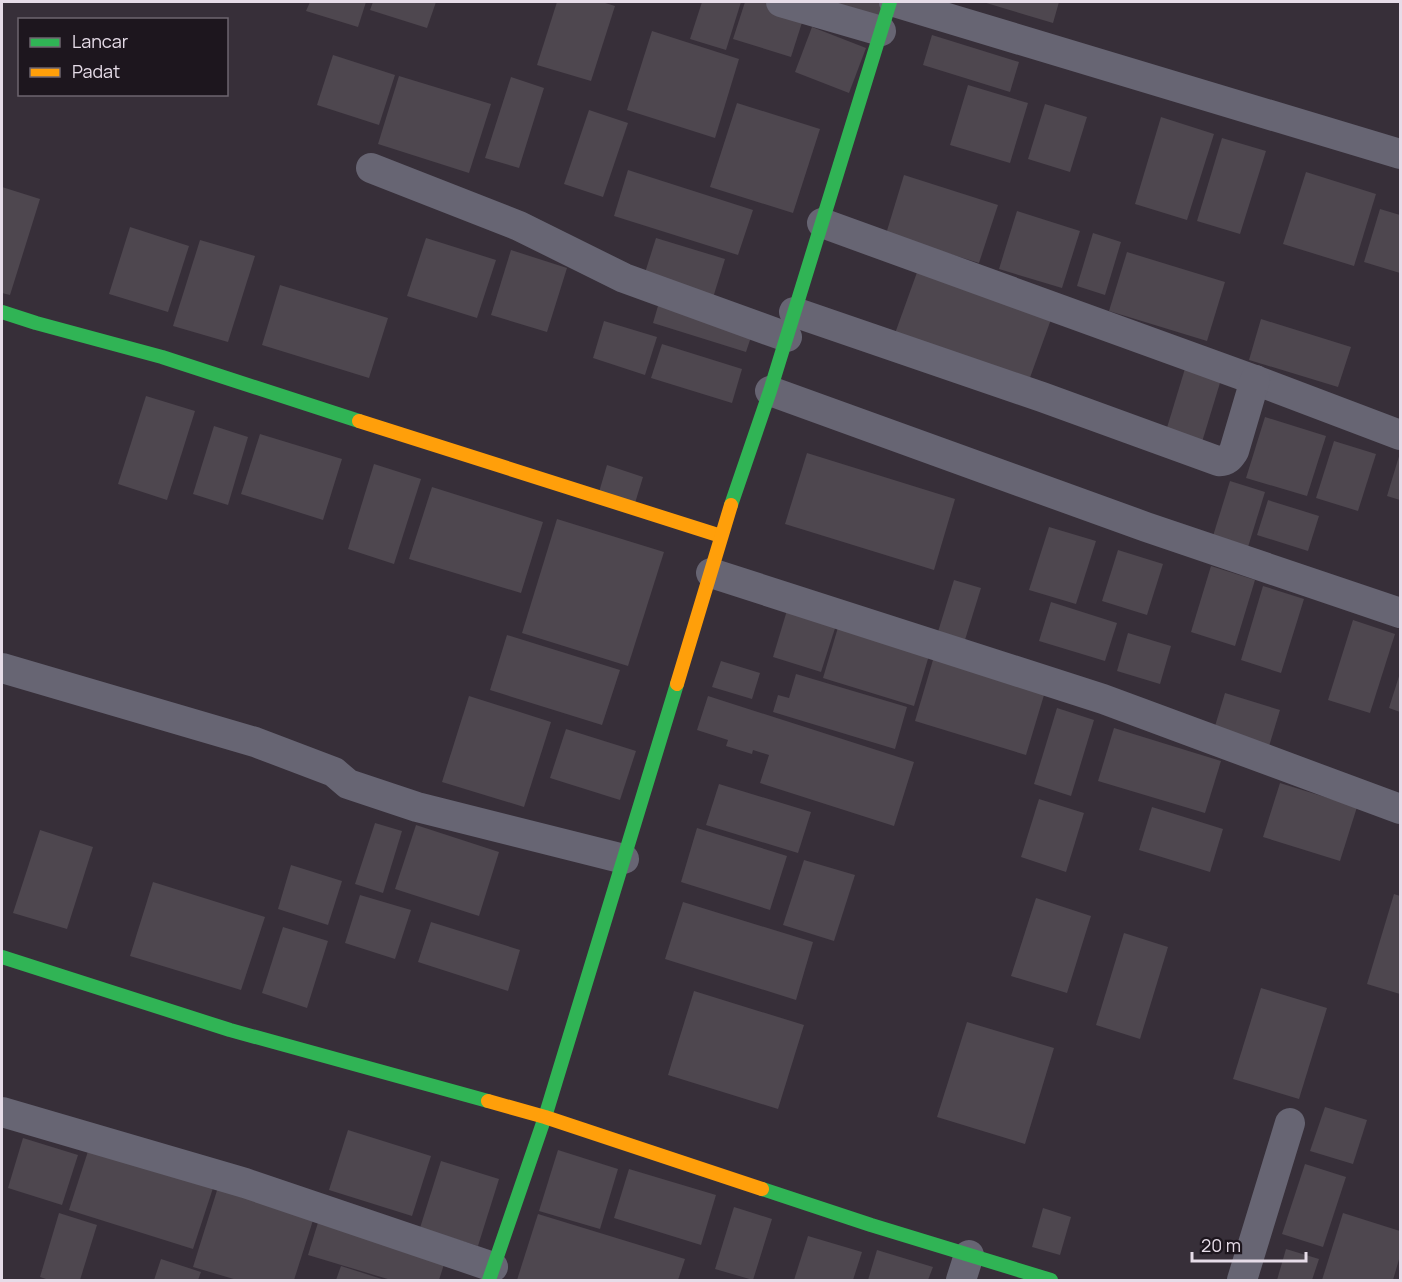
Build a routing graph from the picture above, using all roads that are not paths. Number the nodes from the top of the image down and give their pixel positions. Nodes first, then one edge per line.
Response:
1 (781, 2) edge
2 (892, 2) edge
3 (881, 31) junction
4 (1401, 154) edge
5 (371, 168) dead end
6 (822, 223) junction
7 (2, 312) edge
8 (790, 324) junction
9 (1255, 380) junction
10 (770, 391) junction
11 (1401, 435) edge
12 (721, 536) junction
13 (711, 573) junction
14 (1401, 613) edge
15 (2, 668) edge
16 (1401, 809) edge
17 (624, 859) junction
18 (2, 957) edge
19 (2, 1112) edge
20 (545, 1117) junction
21 (1290, 1123) dead end
22 (965, 1268) edge
23 (491, 1274) edge
24 (1051, 1281) edge
25 (1242, 1281) edge

1 - 3 street
2 - 3 street
2 - 4 street
3 - 6 street
5 - 8 street
6 - 8 street
6 - 9 street
7 - 12 street
8 - 9 street
8 - 10 street
9 - 11 street
10 - 12 street
10 - 14 street
12 - 13 street
13 - 16 street
13 - 17 street
15 - 17 street
17 - 20 street
18 - 20 street
19 - 23 street
20 - 22 street
20 - 23 street
21 - 25 street
22 - 24 street

